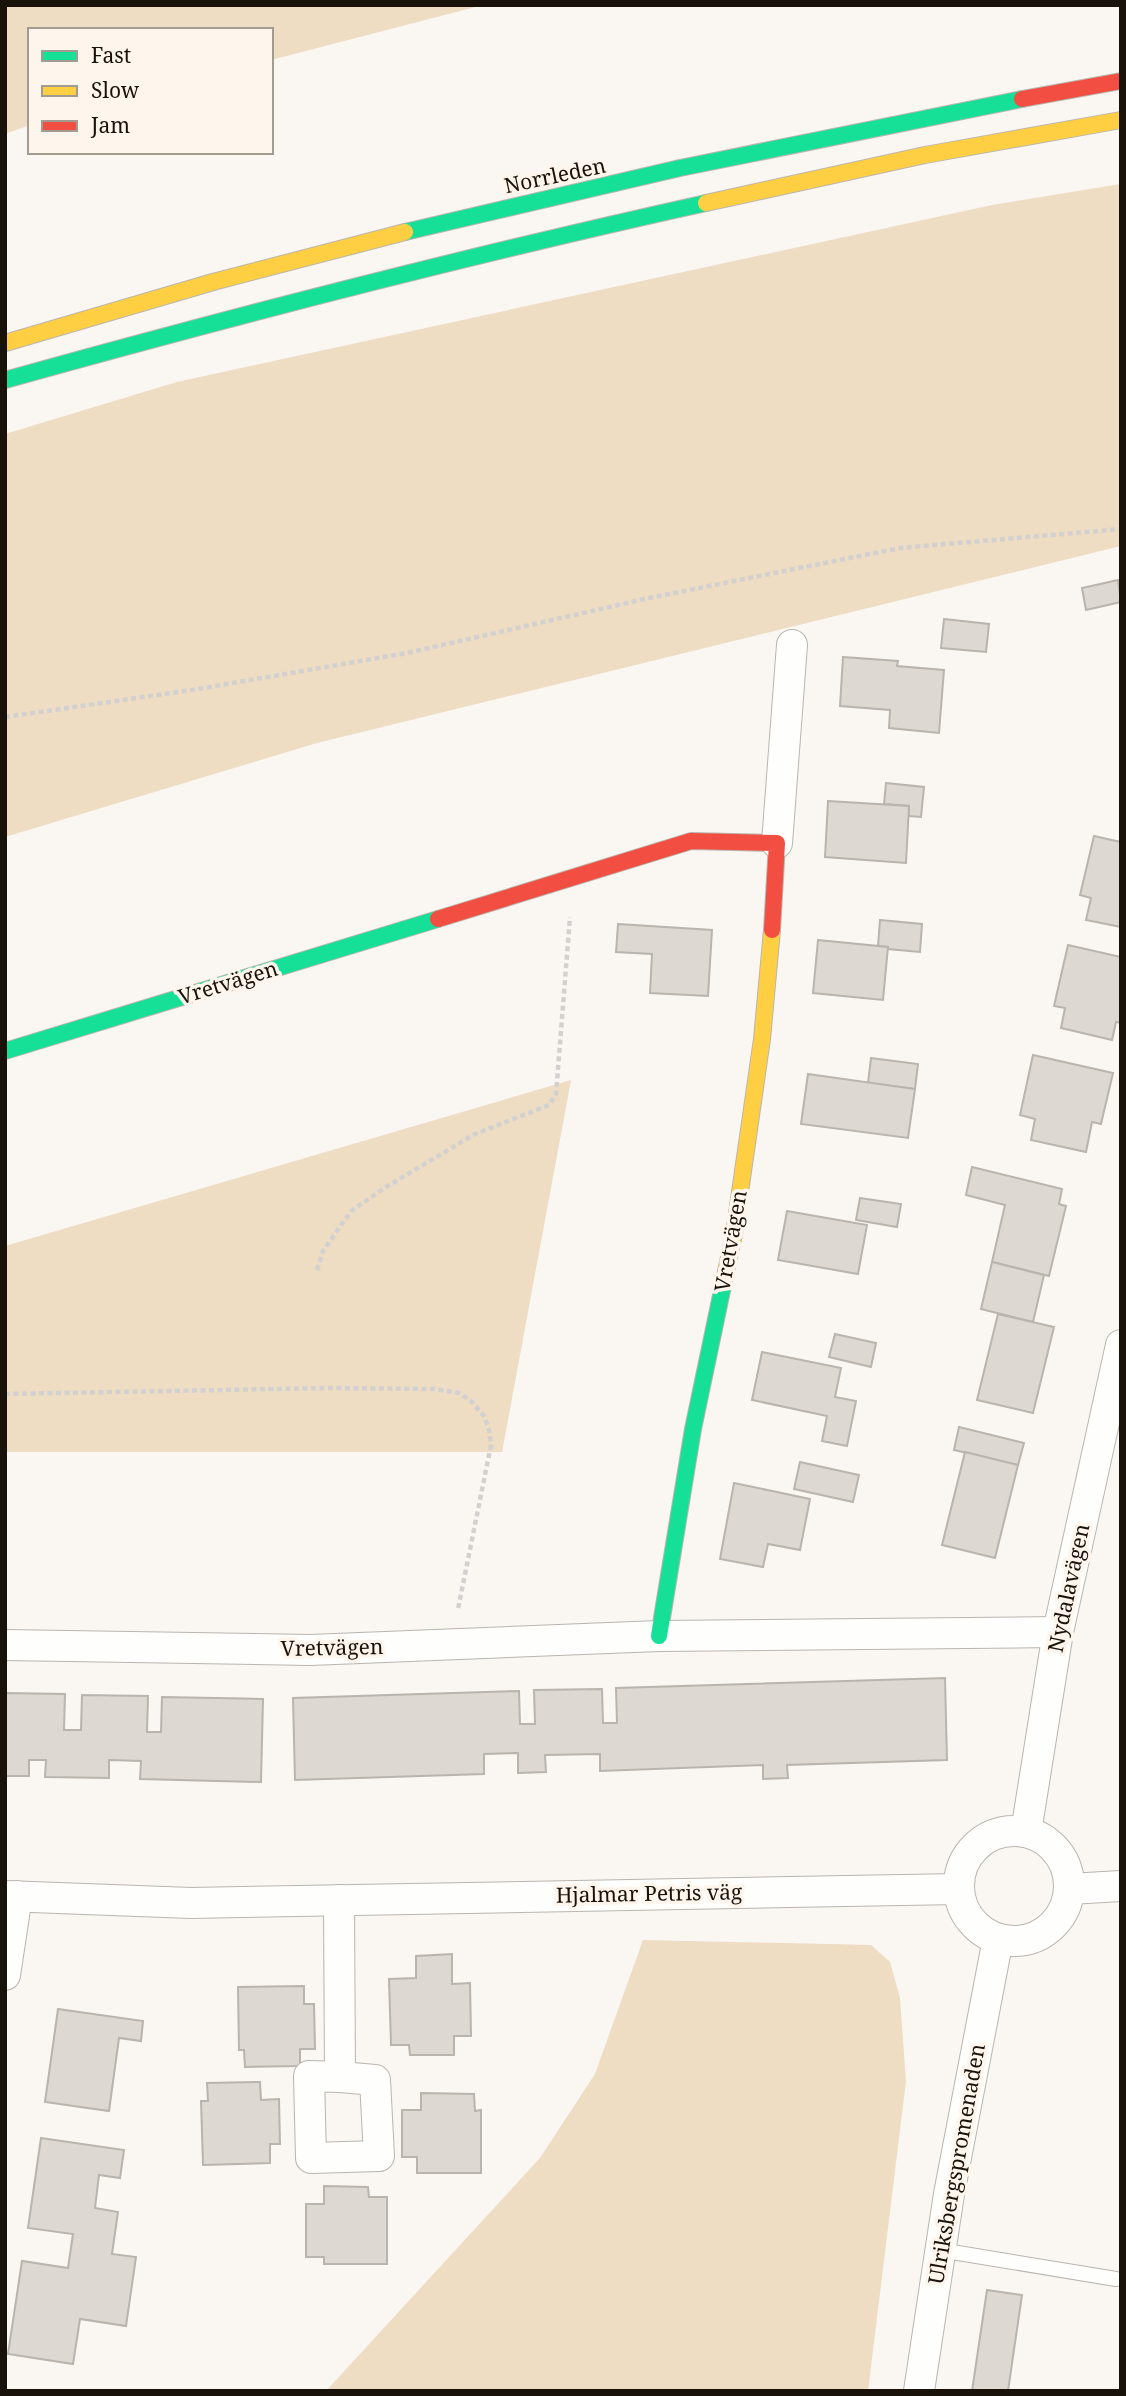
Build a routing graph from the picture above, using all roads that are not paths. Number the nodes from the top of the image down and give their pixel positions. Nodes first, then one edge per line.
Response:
1 (1121, 81) edge
2 (1121, 120) edge
3 (5, 343) edge
4 (5, 380) edge
5 (792, 645) dead end
6 (777, 843) junction
7 (5, 1051) edge
8 (1121, 1345) edge
9 (1058, 1632) junction
10 (659, 1636) junction
11 (5, 1645) edge
12 (1026, 1832) junction
13 (1121, 1886) edge
14 (959, 1889) junction
15 (1069, 1889) junction
16 (11, 1896) edge
17 (339, 1900) junction
18 (999, 1939) junction
19 (5, 1975) edge
20 (340, 2077) dead end
21 (940, 2250) junction
22 (1116, 2279) dead end
23 (919, 2391) edge

1 - 3 main road, Norrleden
2 - 4 main road
5 - 6 street, Vretvägen
6 - 7 main road, Vretvägen
6 - 10 main road, Vretvägen
8 - 9 street, Nydalavägen
9 - 10 street, Vretvägen
9 - 12 street, Nydalavägen
10 - 11 street, Vretvägen
12 - 14 street
12 - 15 street
13 - 15 street
14 - 17 street, Hjalmar Petris väg
14 - 18 street
15 - 18 street
16 - 17 street, Hjalmar Petris väg
16 - 19 street
17 - 20 street
18 - 21 street, Ulriksbergspromenaden
21 - 22 lane
21 - 23 street, Ulriksbergspromenaden

